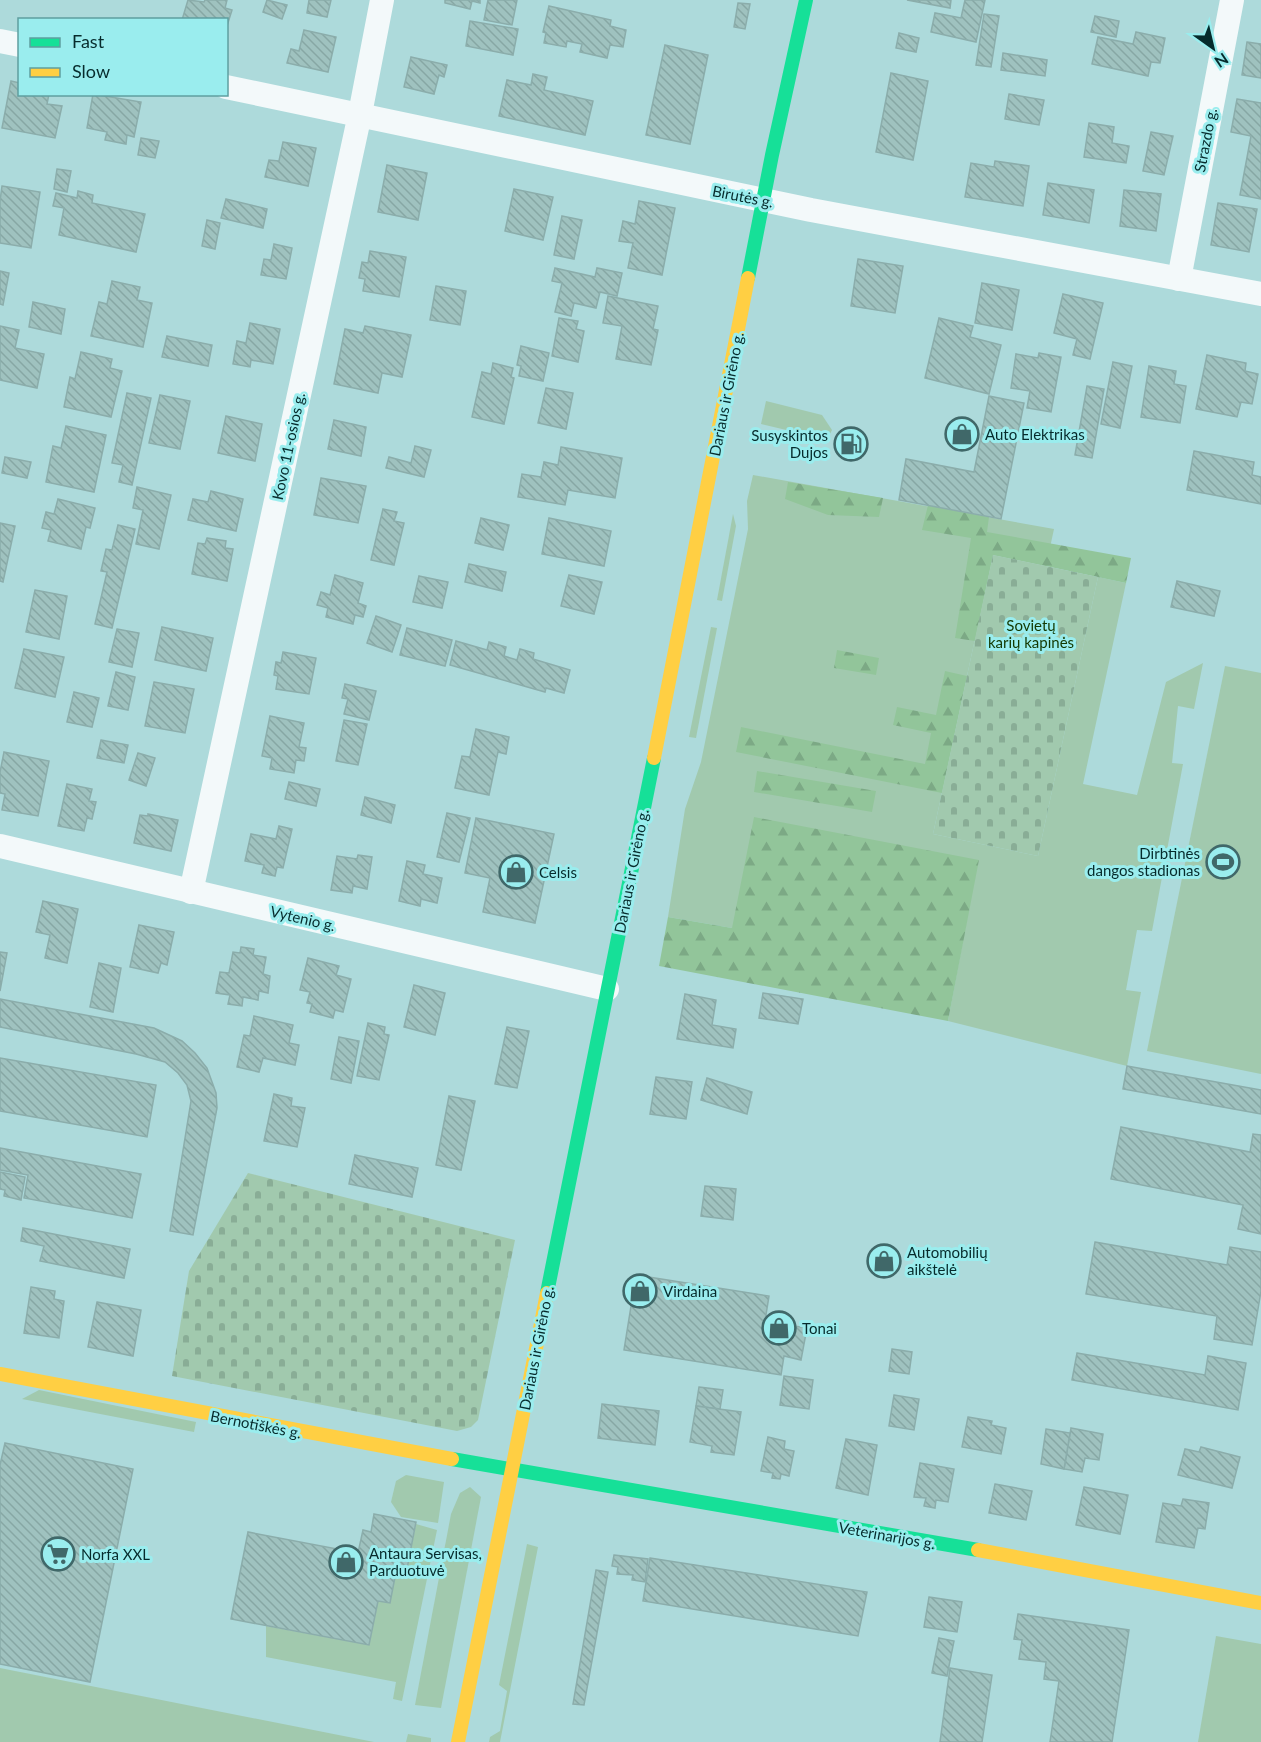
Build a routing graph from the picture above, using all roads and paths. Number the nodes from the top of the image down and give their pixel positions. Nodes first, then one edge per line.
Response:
1 (382, 0) edge
2 (806, 0) edge
3 (1232, 0) edge
4 (0, 40) edge
5 (18, 44) edge
6 (228, 87) edge
7 (360, 114) junction
8 (763, 199) junction
9 (1179, 279) junction
10 (1261, 294) edge
11 (0, 846) edge
12 (191, 892) junction
13 (607, 989) junction
14 (0, 1374) edge
15 (512, 1471) junction
16 (1261, 1603) edge
17 (458, 1742) edge

1 - 7 street, Kovo 11-osios g.
2 - 8 main road, Dariaus ir Girėno g.
3 - 9 street, Strazdo g.
4 - 5 street
6 - 7 street, Birutės g.
7 - 8 street, Birutės g.
7 - 12 street, Kovo 11-osios g.
8 - 9 street, Birutės g.
8 - 13 main road, Dariaus ir Girėno g.
9 - 10 street, Birutės g.
11 - 12 street, Vytenio g.
12 - 13 street, Vytenio g.
13 - 15 main road, Dariaus ir Girėno g.
14 - 15 main road, Bernotiškės g.
15 - 16 main road, Veterinarijos g.
15 - 17 main road, Dariaus ir Girėno g.

